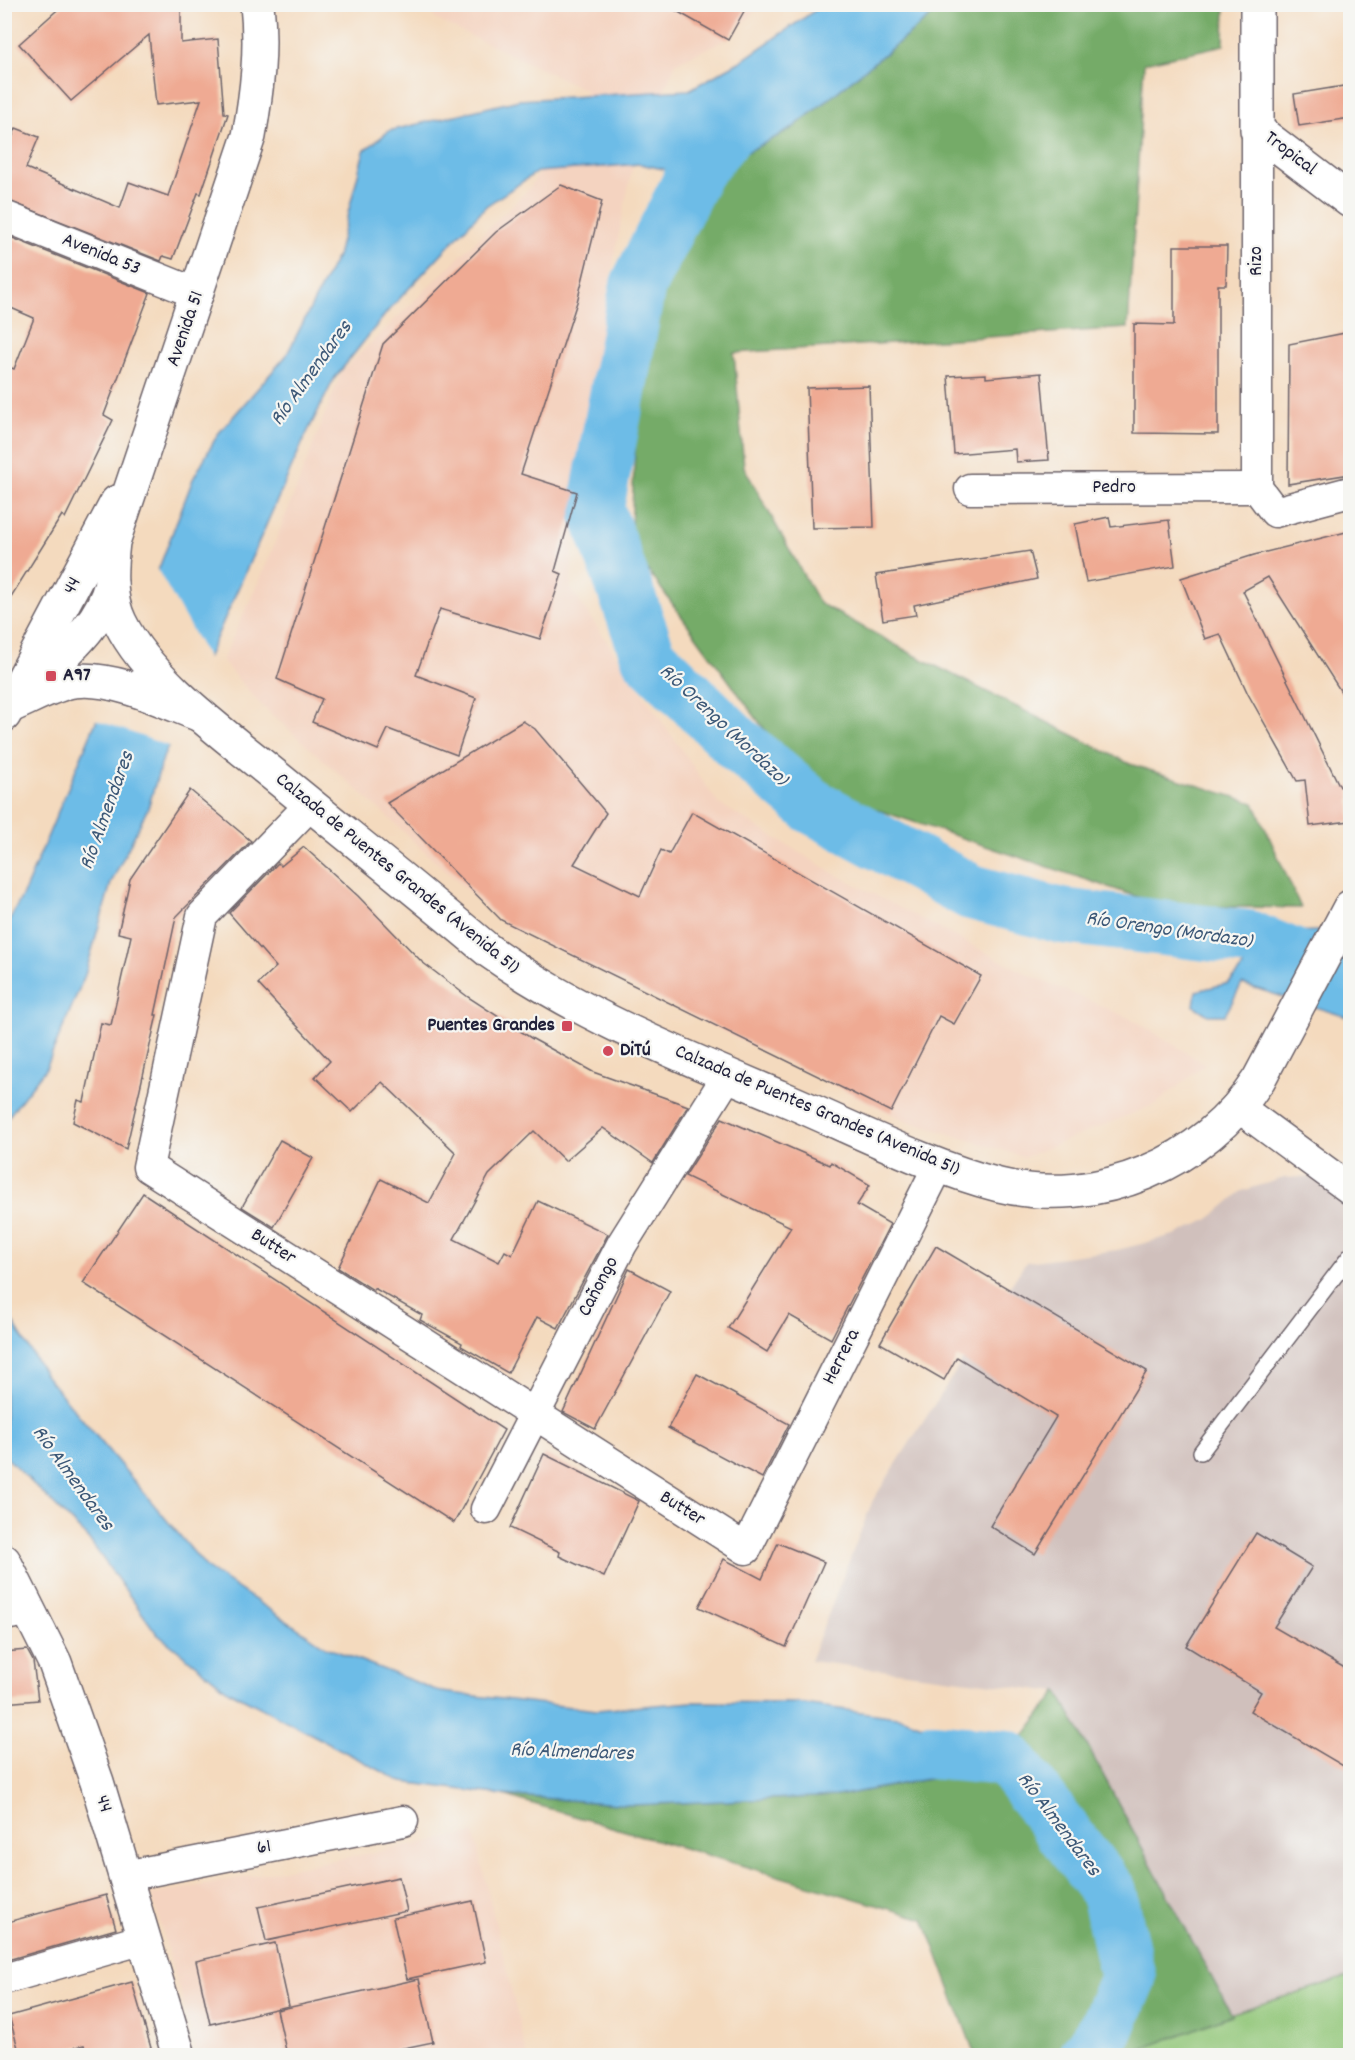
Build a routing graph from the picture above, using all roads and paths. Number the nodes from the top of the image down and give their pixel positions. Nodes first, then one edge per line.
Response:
1 (257, 4) edge
2 (1257, 4) edge
3 (1257, 130) junction
4 (1350, 201) edge
5 (4, 216) edge
6 (198, 294) junction
7 (141, 455) junction
8 (1257, 488) junction
9 (970, 489) dead end
10 (1350, 492) edge
11 (105, 614) junction
12 (43, 644) junction
13 (7, 713) edge
14 (201, 716) junction
15 (310, 805) junction
16 (1350, 907) edge
17 (728, 1075) junction
18 (1237, 1106) junction
19 (939, 1165) junction
20 (1350, 1189) edge
21 (1350, 1256) edge
22 (533, 1414) junction
23 (1201, 1452) dead end
24 (486, 1509) dead end
25 (746, 1549) joint
26 (4, 1562) edge
27 (17, 1613) edge
28 (403, 1821) dead end
29 (125, 1876) junction
30 (144, 1939) junction
31 (4, 1979) edge
32 (179, 2055) edge

1 - 6 main road, Avenida 51
2 - 3 main road, Rizo
3 - 4 main road, Tropical
3 - 8 street, Rizo
5 - 6 street, Avenida 53
6 - 7 main road, Avenida 51
7 - 11 main road, Avenida 51
7 - 12 main road, 44
8 - 9 street, Pedro
8 - 10 street
11 - 12 main road
11 - 13 main road
11 - 14 main road, Calzada de Puentes Grandes (Avenida 51)
12 - 13 main road, 44
13 - 14 main road
14 - 15 main road, Calzada de Puentes Grandes (Avenida 51)
15 - 17 main road, Calzada de Puentes Grandes (Avenida 51)
15 - 22 street, Butter
16 - 18 main road, Calzada de Puentes Grandes (Avenida 51)
17 - 19 main road, Calzada de Puentes Grandes (Avenida 51)
17 - 22 street, Cañongo
18 - 19 main road, Calzada de Puentes Grandes (Avenida 51)
18 - 20 street
19 - 25 street, Herrera
21 - 23 lane
22 - 24 street, Cañongo
22 - 25 street, Butter
26 - 27 main road, 44
27 - 29 main road, 44
28 - 29 street, 61
29 - 30 main road, 44
30 - 31 street
30 - 32 main road, 44

